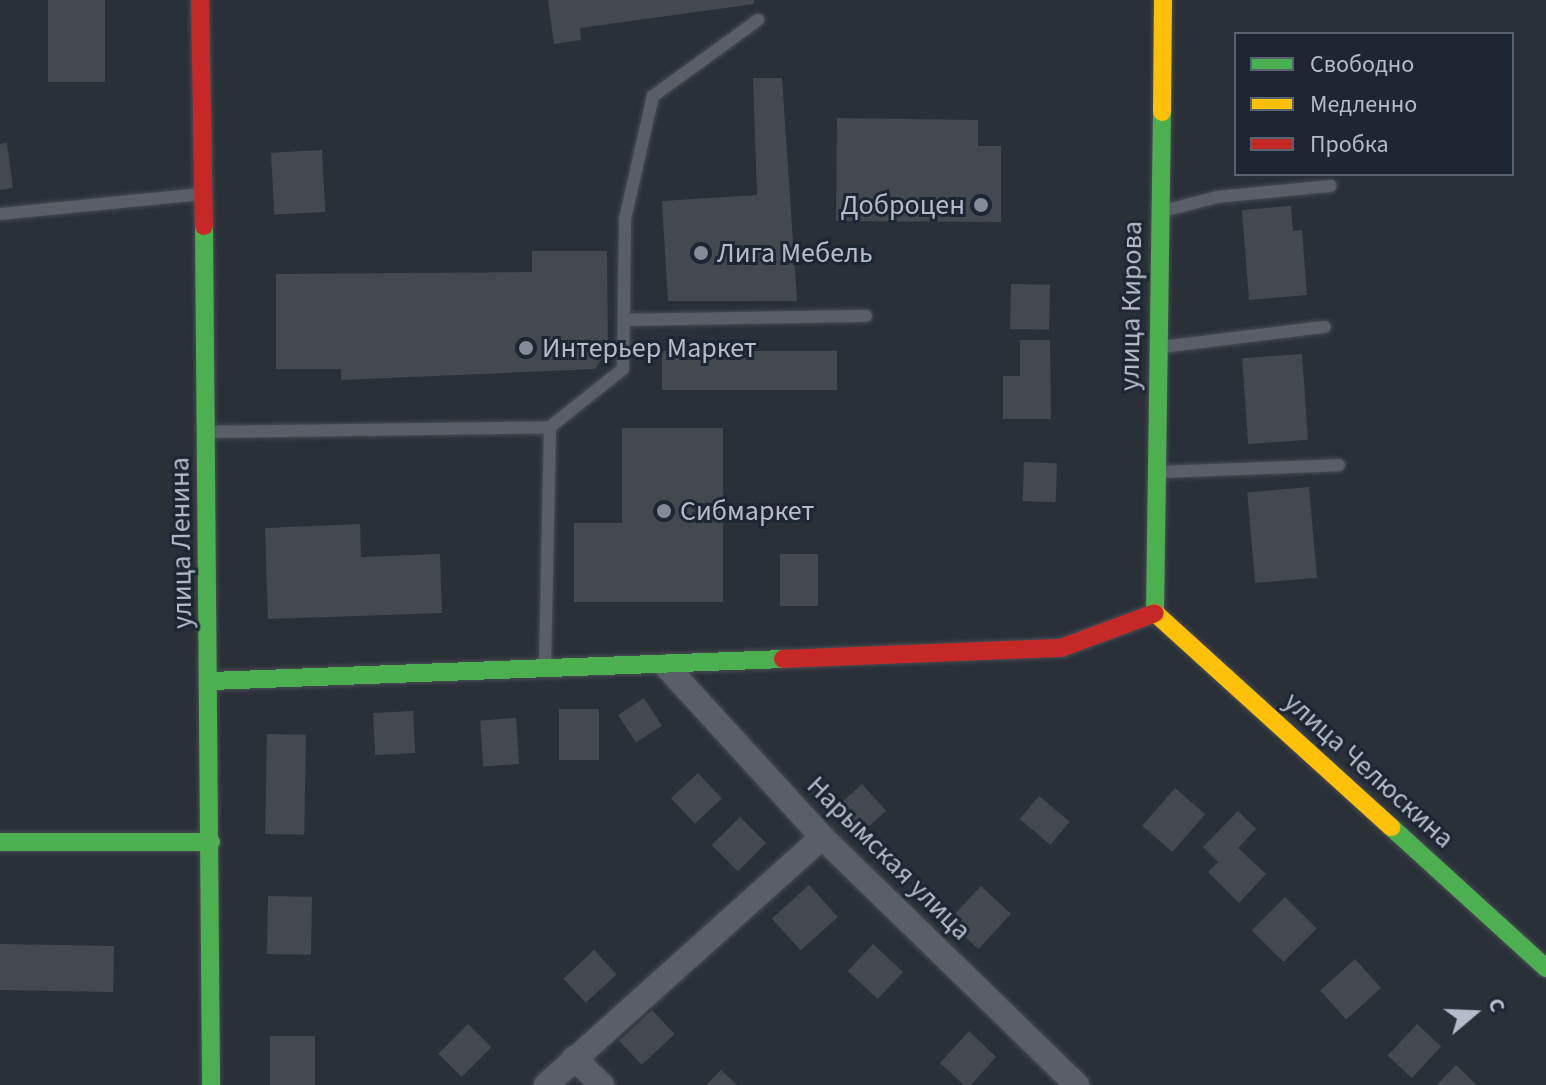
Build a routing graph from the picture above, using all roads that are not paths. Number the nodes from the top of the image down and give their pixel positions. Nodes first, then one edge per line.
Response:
1 (200, 0) edge
2 (1163, 0) edge
3 (758, 20) dead end
4 (1330, 186) dead end
5 (203, 193) junction
6 (1160, 211) junction
7 (0, 214) edge
8 (866, 316) dead end
9 (626, 320) junction
10 (1325, 327) dead end
11 (1158, 347) junction
12 (550, 427) junction
13 (207, 432) junction
14 (1339, 465) dead end
15 (1157, 472) junction
16 (1155, 613) junction
17 (666, 666) junction
18 (545, 668) junction
19 (211, 681) junction
20 (822, 837) junction
21 (0, 842) edge
22 (211, 842) junction
23 (1546, 968) edge
24 (574, 1058) junction
25 (211, 1085) edge
26 (546, 1085) edge
27 (602, 1085) edge
28 (1077, 1085) edge

1 - 5 street, улица Ленина
2 - 6 street, улица Кирова
3 - 9 lane
4 - 6 lane
5 - 7 lane
5 - 13 street, улица Ленина
6 - 11 street, улица Кирова
8 - 9 lane
9 - 12 lane
10 - 11 lane
11 - 15 street, улица Кирова
12 - 13 lane
12 - 18 lane
13 - 19 street, улица Ленина
14 - 15 lane
15 - 16 street, улица Кирова
16 - 17 street
16 - 23 street, улица Челюскина
17 - 18 street
17 - 20 street, Нарымская улица
18 - 19 street
19 - 22 street, улица Ленина
20 - 24 street
20 - 28 street, Нарымская улица
21 - 22 street
22 - 25 street, улица Ленина
24 - 26 street
24 - 27 street

